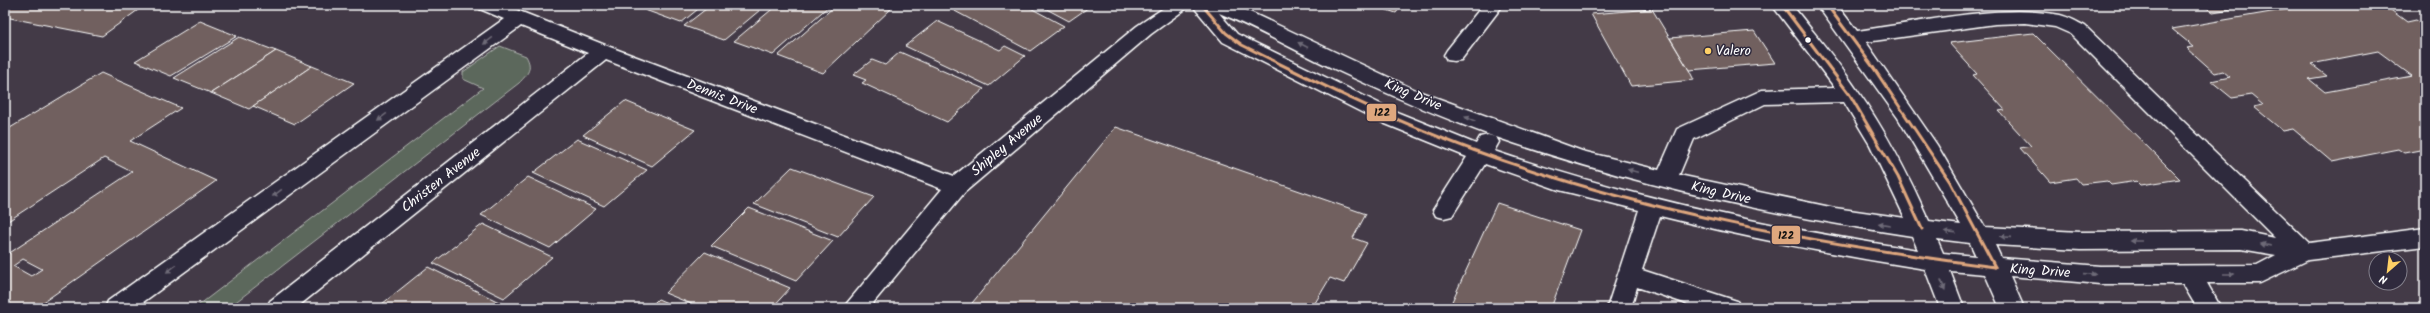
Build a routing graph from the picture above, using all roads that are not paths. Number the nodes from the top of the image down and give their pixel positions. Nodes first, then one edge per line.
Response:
1 (487, 5) edge
2 (1181, 5) edge
3 (1202, 5) edge
4 (1217, 5) edge
5 (1493, 5) edge
6 (1782, 5) edge
7 (1827, 5) edge
8 (520, 18) junction
9 (1852, 38) junction
10 (603, 52) junction
11 (1454, 56) dead end
12 (1850, 95) junction
13 (1496, 129) junction
14 (1480, 154) junction
15 (1666, 180) junction
16 (958, 186) junction
17 (1652, 207) junction
18 (1444, 210) dead end
19 (1922, 230) junction
20 (1978, 235) junction
21 (2425, 237) edge
22 (2304, 252) junction
23 (1934, 261) junction
24 (1995, 267) junction
25 (2190, 274) junction
26 (1628, 275) junction
27 (117, 308) edge
28 (279, 308) edge
29 (855, 308) edge
30 (1619, 308) edge
31 (1728, 308) edge
32 (1952, 308) edge
33 (2012, 308) edge
34 (2209, 308) edge

1 - 8 street, Dennis Drive
2 - 16 street, Shipley Avenue
3 - 14 street, King Drive
13 -> 4 street, King Drive
5 - 11 street
6 - 12 street
7 - 9 street
8 - 10 street, Dennis Drive
8 -> 27 street
9 - 20 street
9 - 22 street
10 - 16 street, Dennis Drive
10 - 28 street, Christen Avenue
12 - 15 street
12 - 19 street
13 - 14 street
15 -> 13 street, King Drive
14 - 17 street, King Drive
14 - 18 street
19 -> 15 street, King Drive
16 - 29 street, Shipley Avenue
17 - 23 street, King Drive
17 - 26 street
20 -> 19 street, King Drive
19 - 23 street
22 -> 20 street, King Drive
20 - 24 street
21 - 22 street, King Drive
25 -> 22 street, King Drive
23 - 24 street, King Drive
23 -> 32 street
24 -> 25 street, King Drive
24 - 33 street
25 - 34 street
26 - 30 street
26 - 31 street

